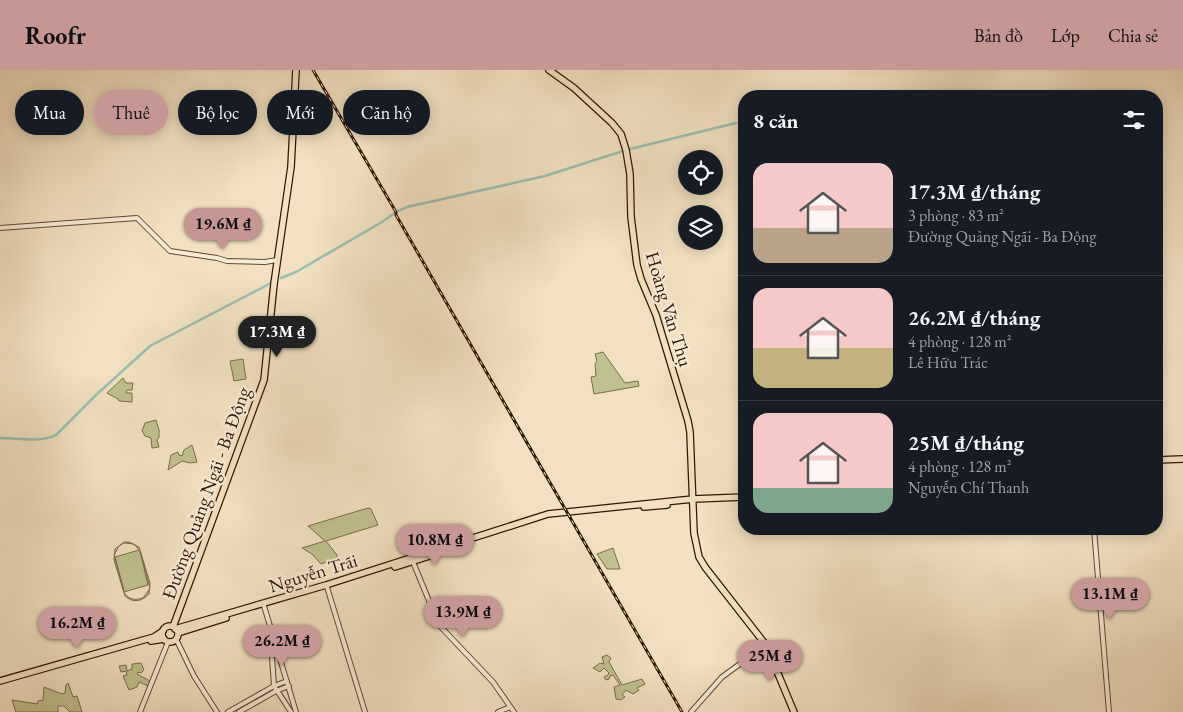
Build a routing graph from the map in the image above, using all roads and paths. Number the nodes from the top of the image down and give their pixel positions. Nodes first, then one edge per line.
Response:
1 (296, 70) edge
2 (549, 70) edge
3 (0, 228) edge
4 (277, 260) junction
5 (1183, 457) edge
6 (1163, 458) edge
7 (738, 499) edge
8 (693, 500) junction
9 (1094, 535) edge
10 (413, 560) junction
11 (326, 586) junction
12 (264, 605) junction
13 (270, 624) junction
14 (163, 631) junction
15 (176, 634) junction
16 (166, 641) junction
17 (766, 644) junction
18 (277, 648) junction
19 (271, 649) junction
20 (105, 653) junction
21 (287, 681) junction
22 (0, 683) edge
23 (274, 686) junction
24 (289, 686) junction
25 (276, 691) junction
26 (510, 706) junction
27 (140, 712) edge
28 (216, 712) edge
29 (228, 712) edge
30 (239, 712) edge
31 (290, 712) edge
32 (296, 712) edge
33 (365, 712) edge
34 (498, 712) edge
35 (514, 712) edge
36 (691, 712) edge
37 (794, 712) edge
38 (1109, 712) edge

1 - 4 main road, Đường Quảng Ngãi - Ba Động
2 - 8 main road, Hoàng Văn Thụ
3 - 4 street
4 - 15 main road, Đường Quảng Ngãi - Ba Động
5 - 6 main road
7 - 8 main road, Nguyễn Trãi
8 - 10 main road, Nguyễn Trãi
8 - 17 main road, Hoàng Văn Thụ
9 - 38 street
10 - 11 main road, Nguyễn Trãi
10 - 26 street
11 - 12 main road, Nguyễn Trãi
11 - 33 street
12 - 13 street
12 - 15 main road, Nguyễn Trãi
13 - 18 street
13 - 19 street
14 - 15 main road
14 - 16 main road
14 - 20 main road
15 - 16 main road
15 - 28 street
16 - 20 main road
16 - 27 street
17 - 36 street
17 - 37 main road, Hoàng Văn Thụ
18 - 19 street
18 - 21 street
19 - 23 street
20 - 22 main road
21 - 23 street
21 - 24 street
23 - 25 street
23 - 29 street
24 - 25 street
24 - 32 street
25 - 30 street
25 - 31 street
26 - 34 street
26 - 35 street

